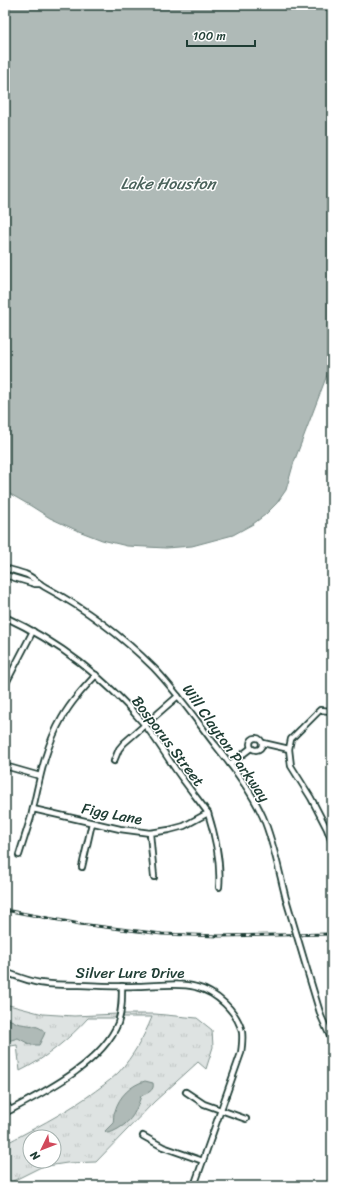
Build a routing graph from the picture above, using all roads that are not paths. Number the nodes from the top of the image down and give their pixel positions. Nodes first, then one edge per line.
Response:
1 (5, 568) edge
2 (5, 575) edge
3 (40, 584) junction
4 (5, 618) edge
5 (33, 630) junction
6 (96, 675) junction
7 (5, 685) edge
8 (178, 696) junction
9 (332, 712) edge
10 (144, 724) junction
11 (263, 743) junction
12 (252, 748) junction
13 (289, 749) junction
14 (114, 761) dead end
15 (230, 764) junction
16 (5, 766) edge
17 (40, 776) junction
18 (32, 809) junction
19 (208, 813) junction
20 (92, 824) junction
21 (150, 833) junction
22 (332, 842) edge
23 (19, 855) dead end
24 (82, 867) dead end
25 (154, 877) dead end
26 (219, 887) dead end
27 (5, 972) edge
28 (122, 986) junction
29 (332, 1042) edge
30 (186, 1092) dead end
31 (5, 1102) edge
32 (220, 1110) junction
33 (7, 1111) edge
34 (246, 1120) dead end
35 (143, 1136) dead end
36 (203, 1161) junction
37 (194, 1186) edge

1 - 3 street, Will Clayton Parkway
2 - 3 street, Will Clayton Parkway
3 - 8 street, Will Clayton Parkway
4 - 5 street, Bosporus Street
5 - 6 street, Bosporus Street
5 - 7 street
6 - 10 street, Bosporus Street
6 - 17 street
8 - 10 street
8 - 15 street, Will Clayton Parkway
9 - 13 street
10 - 14 street
10 - 19 street, Bosporus Street
11 - 12 street
11 - 12 street
11 - 13 street
12 - 15 street
13 - 22 street
15 - 29 street, Will Clayton Parkway, bridge
16 - 17 street
17 - 18 street
18 - 20 street, Figg Lane
18 - 23 street
19 - 21 street, Figg Lane
19 - 26 street, Bosporus Street
20 - 21 street, Figg Lane
20 - 24 street
21 - 25 street
27 - 28 street, Silver Lure Drive
28 - 32 street, Silver Lure Drive
28 - 33 street
30 - 32 street
31 - 33 street
32 - 34 street
32 - 36 street, Silver Lure Drive
35 - 36 street
36 - 37 street, Silver Lure Drive

